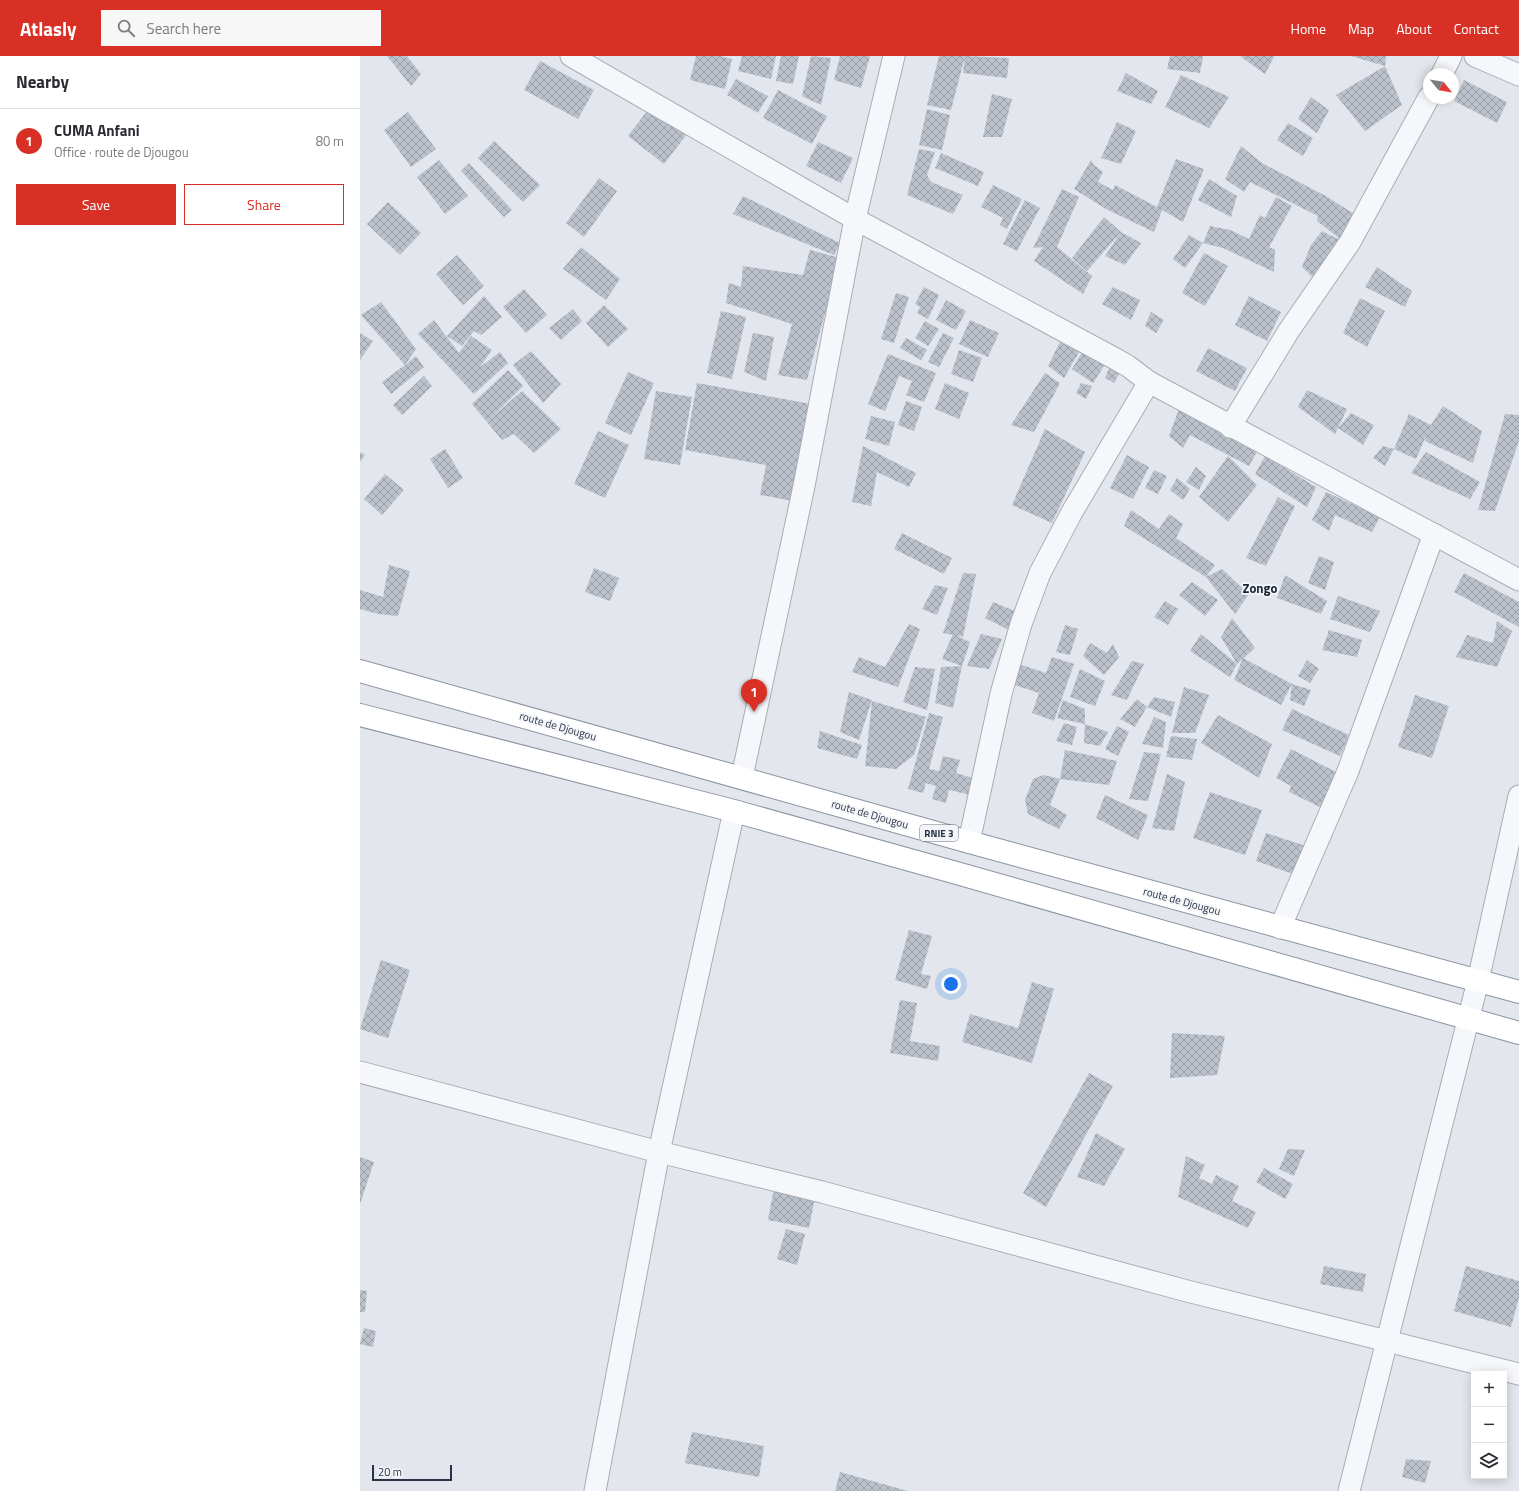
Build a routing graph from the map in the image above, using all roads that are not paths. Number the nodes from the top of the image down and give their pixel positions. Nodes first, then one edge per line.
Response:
1 (571, 56) edge
2 (894, 56) edge
3 (1452, 56) edge
4 (1475, 56) edge
5 (1445, 68) edge
6 (1519, 75) edge
7 (1425, 104) edge
8 (855, 219) junction
9 (1149, 382) junction
10 (1230, 427) junction
11 (1434, 534) junction
12 (1519, 580) edge
13 (360, 671) edge
14 (360, 715) edge
15 (742, 777) junction
16 (1519, 796) edge
17 (734, 811) junction
18 (969, 842) junction
19 (1280, 928) junction
20 (1478, 981) junction
21 (1519, 992) edge
22 (1469, 1019) junction
23 (1519, 1033) edge
24 (360, 1072) edge
25 (659, 1152) junction
26 (1387, 1341) junction
27 (1519, 1374) edge
28 (595, 1491) edge
29 (1349, 1491) edge

1 - 8 street
2 - 8 street
3 - 5 street
4 - 6 street
7 - 10 street
8 - 9 street
8 - 15 street
9 - 10 street
9 - 18 street
10 - 11 street
11 - 12 street
11 - 19 street
13 - 15 highway, route de Djougou / RNIE 3
14 - 17 highway
15 - 18 highway, route de Djougou / RNIE 3
16 - 20 street
17 - 22 highway
17 - 25 street
18 - 19 highway, route de Djougou / RNIE 3
19 - 20 highway, route de Djougou / RNIE 3
20 - 21 highway, route de Djougou / RNIE 3
20 - 22 street
22 - 23 highway
22 - 26 street
24 - 25 street
25 - 26 street
25 - 28 street
26 - 27 street
26 - 29 street

